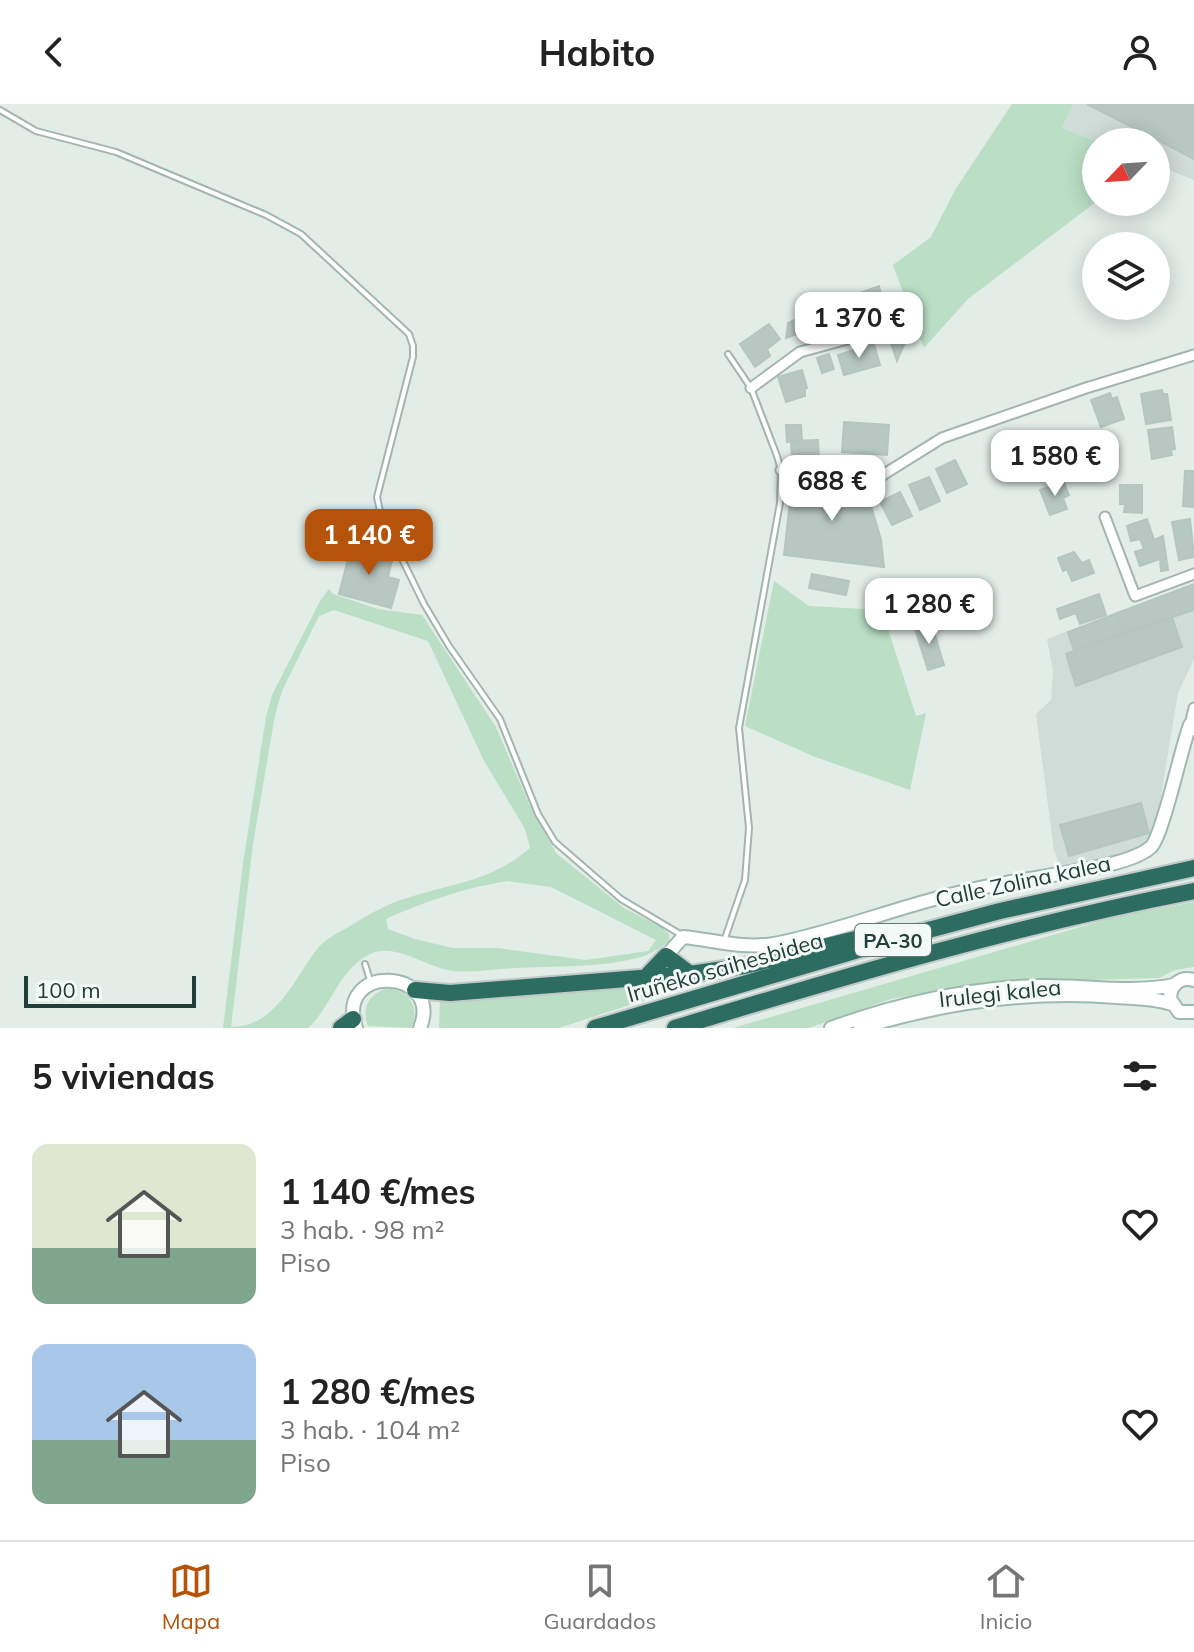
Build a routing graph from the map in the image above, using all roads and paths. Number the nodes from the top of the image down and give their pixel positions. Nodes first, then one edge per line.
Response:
1 (0, 110) edge
2 (873, 332) dead end
3 (728, 354) dead end
4 (1194, 355) edge
5 (751, 388) junction
6 (781, 470) junction
7 (1105, 517) dead end
8 (1194, 574) edge
9 (1194, 708) edge
10 (1192, 727) edge
11 (1194, 868) edge
12 (1194, 891) edge
13 (972, 919) junction
14 (683, 937) junction
15 (723, 943) junction
16 (958, 947) junction
17 (666, 956) junction
18 (365, 964) dead end
19 (690, 974) junction
20 (646, 977) junction
21 (1194, 980) edge
22 (371, 983) junction
23 (1174, 985) junction
24 (415, 990) junction
25 (1172, 1004) junction
26 (1188, 1013) edge
27 (350, 1025) edge
28 (420, 1028) edge
29 (595, 1028) edge
30 (675, 1028) edge
31 (707, 1028) edge
32 (831, 1028) edge
33 (860, 1028) edge
34 (1184, 1028) edge

1 - 14 lane
2 - 5 street
3 - 5 lane
4 - 6 street
5 - 6 lane
6 - 15 lane
7 - 8 street
9 - 10 street, Calle Zolina kalea
10 - 15 street, Calle Zolina kalea
11 - 13 highway, Iruñeko saihesbidea / PA-30
12 - 16 highway, Iruñeko saihesbidea / PA-30
13 - 19 highway
13 - 29 highway, Iruñeko saihesbidea / PA-30
14 - 15 street, Calle Zolina kalea
14 - 17 street
16 - 30 highway, Iruñeko saihesbidea / PA-30
16 - 31 highway
17 - 19 highway
17 - 20 highway
18 - 22 lane
19 - 20 highway
20 - 24 highway
21 - 23 street, Irulegi kalea
22 - 24 street
22 - 27 street
23 - 25 street
23 - 32 street, Irulegi kalea
24 - 28 street
25 - 26 street
25 - 33 street, Irulegi kalea
26 - 34 street

